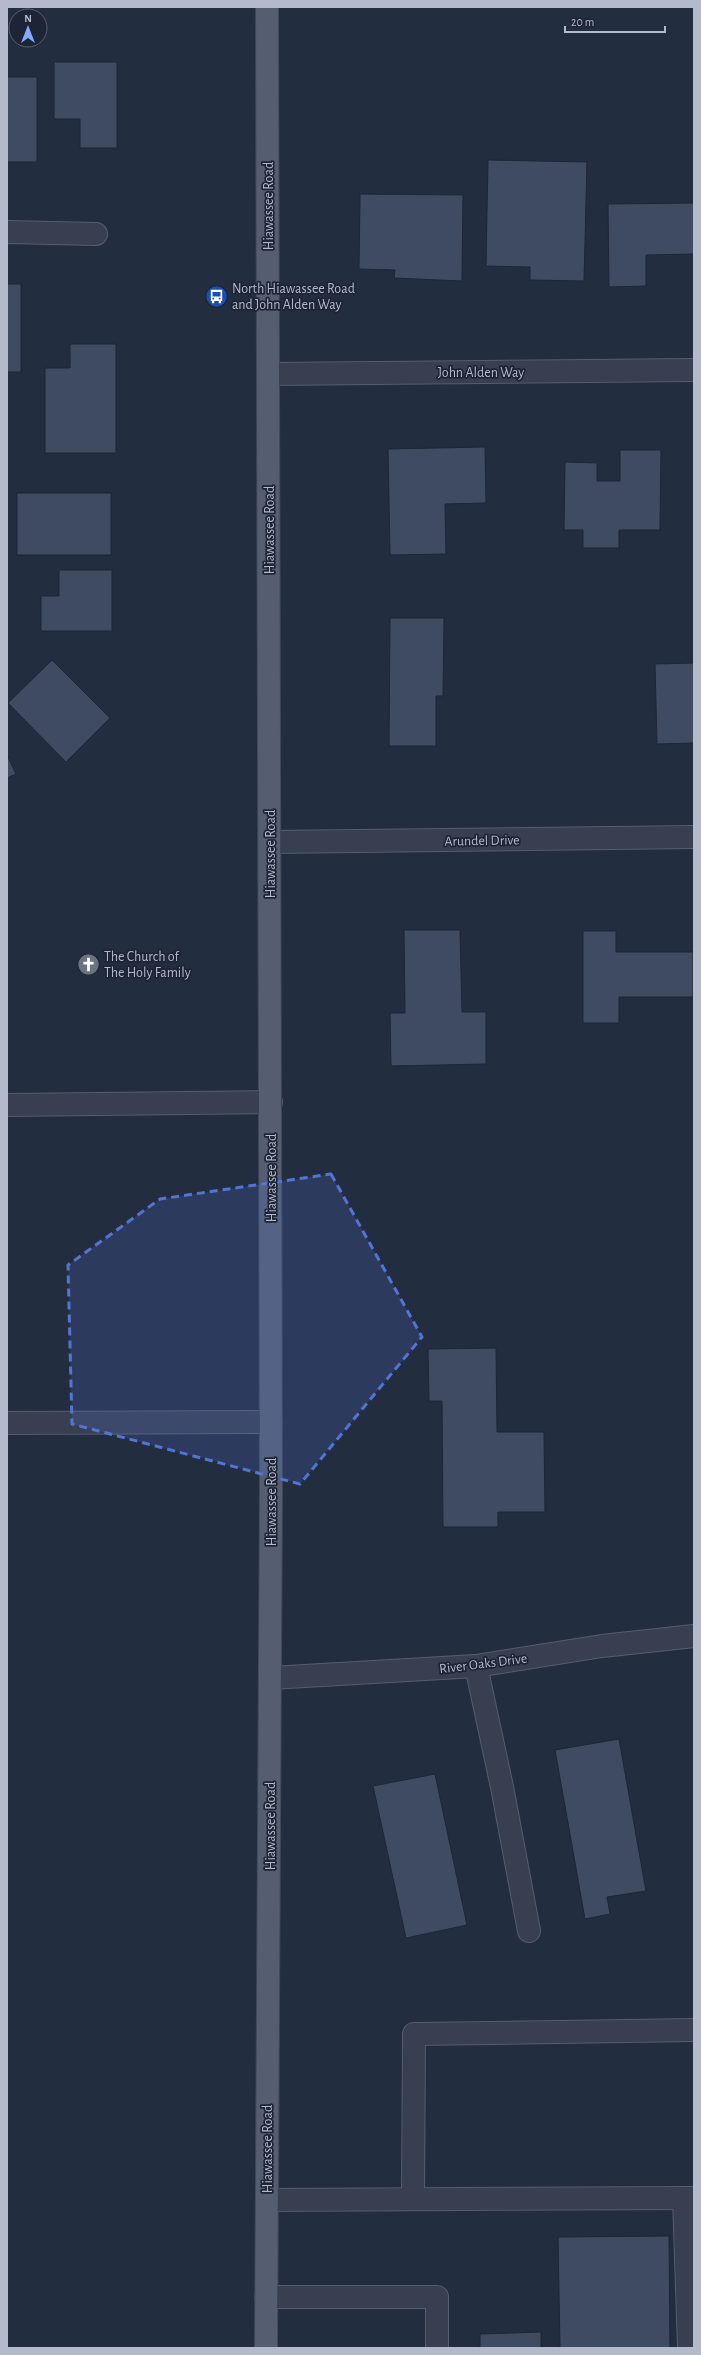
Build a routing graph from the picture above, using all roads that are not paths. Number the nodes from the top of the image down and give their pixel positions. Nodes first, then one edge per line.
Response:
1 (267, 7) edge
2 (7, 232) edge
3 (96, 234) dead end
4 (694, 370) edge
5 (268, 374) junction
6 (694, 837) edge
7 (270, 842) junction
8 (271, 1102) junction
9 (7, 1105) edge
10 (271, 1422) junction
11 (7, 1423) edge
12 (694, 1636) edge
13 (476, 1666) junction
14 (271, 1678) junction
15 (529, 1931) dead end
16 (694, 2030) edge
17 (689, 2198) edge
18 (413, 2199) junction
19 (267, 2200) junction
20 (266, 2297) junction
21 (266, 2348) edge
22 (438, 2348) edge
23 (689, 2348) edge

1 - 5 main road, Hiawassee Road
2 - 3 street
4 - 5 street, John Alden Way
5 - 7 main road, Hiawassee Road
6 - 7 street, Arundel Drive
7 - 8 main road, Hiawassee Road
8 - 9 street
8 - 10 main road, Hiawassee Road
10 - 11 street
10 - 14 main road, Hiawassee Road
12 - 13 street, River Oaks Drive
13 - 14 street, River Oaks Drive
13 - 15 street
14 - 19 main road, Hiawassee Road
16 - 18 street
17 - 18 street
17 - 23 street
18 - 19 street
19 - 20 main road, Hiawassee Road
20 - 21 main road, Hiawassee Road
20 - 22 street

